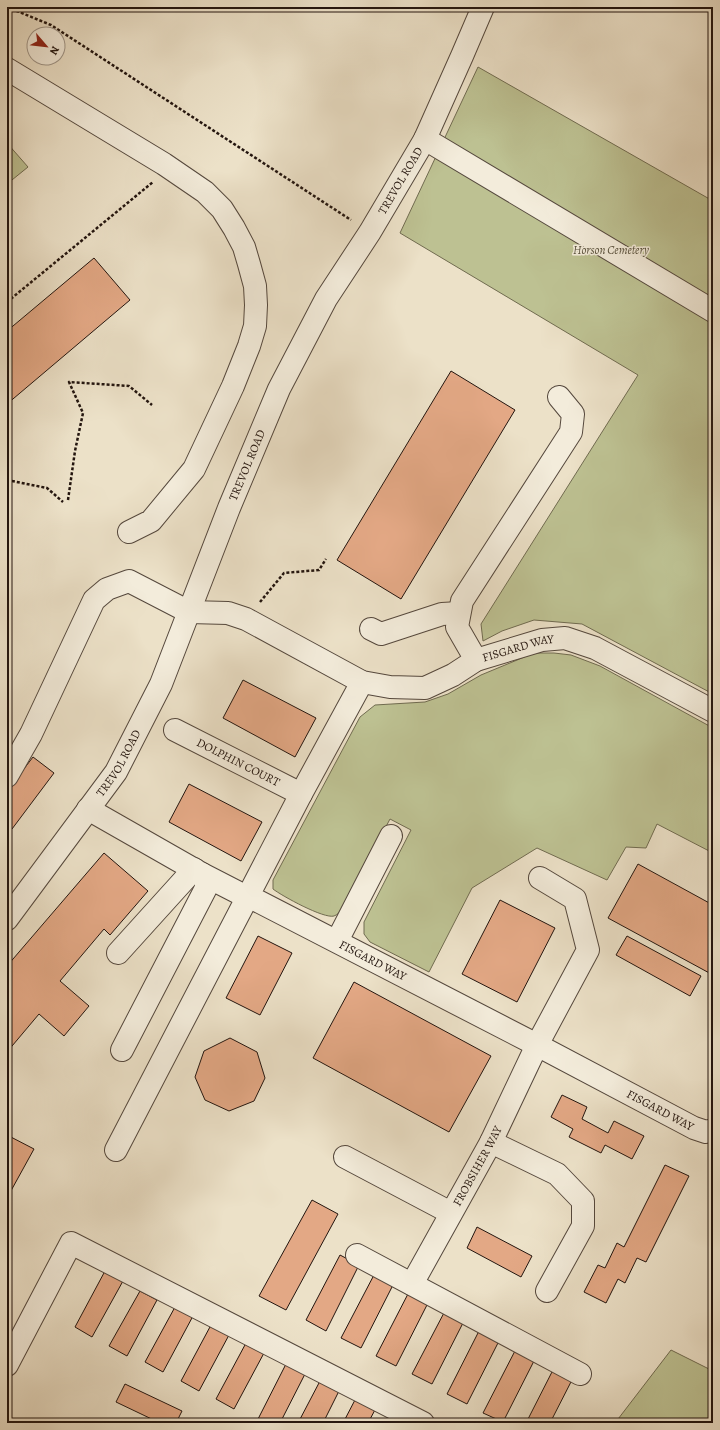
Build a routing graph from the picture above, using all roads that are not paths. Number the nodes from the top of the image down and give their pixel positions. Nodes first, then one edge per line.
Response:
1 (483, 7) edge
2 (7, 69) edge
3 (424, 139) junction
4 (713, 311) edge
5 (559, 397) dead end
6 (129, 532) dead end
7 (189, 612) junction
8 (459, 613) junction
9 (371, 629) dead end
10 (476, 660) junction
11 (362, 682) junction
12 (713, 711) edge
13 (175, 730) dead end
14 (7, 776) edge
15 (301, 794) junction
16 (88, 810) junction
17 (391, 836) dead end
18 (198, 871) junction
19 (540, 878) dead end
20 (242, 894) junction
21 (7, 920) edge
22 (337, 941) junction
23 (118, 953) dead end
24 (537, 1044) junction
25 (122, 1050) dead end
26 (713, 1130) edge
27 (491, 1142) junction
28 (116, 1150) dead end
29 (345, 1157) dead end
30 (451, 1213) junction
31 (357, 1255) dead end
32 (412, 1284) junction
33 (547, 1291) dead end
34 (7, 1365) edge
35 (580, 1374) dead end
36 (423, 1423) edge

1 - 3 street, TREVOL ROAD
2 - 6 street
3 - 4 street
3 - 7 street, TREVOL ROAD
5 - 8 street
7 - 11 street, FISGARD WAY
7 - 14 street
7 - 16 street, TREVOL ROAD
8 - 9 street
8 - 10 street
10 - 11 street, FISGARD WAY
10 - 12 street, FISGARD WAY
11 - 15 street
13 - 15 street, DOLPHIN COURT
15 - 20 street
16 - 18 street, FISGARD WAY
16 - 21 street, TREVOL ROAD
17 - 22 street
18 - 20 street, FISGARD WAY
18 - 23 street
18 - 25 street
19 - 24 street, FROBSIHER WAY
20 - 22 street, FISGARD WAY
20 - 28 street
22 - 24 street, FISGARD WAY
24 - 26 street, FISGARD WAY
24 - 27 street, FROBSIHER WAY
27 - 30 street, FROBSIHER WAY
27 - 33 street
29 - 30 street
30 - 32 street, FROBSIHER WAY
31 - 32 street
32 - 35 street
34 - 36 street

